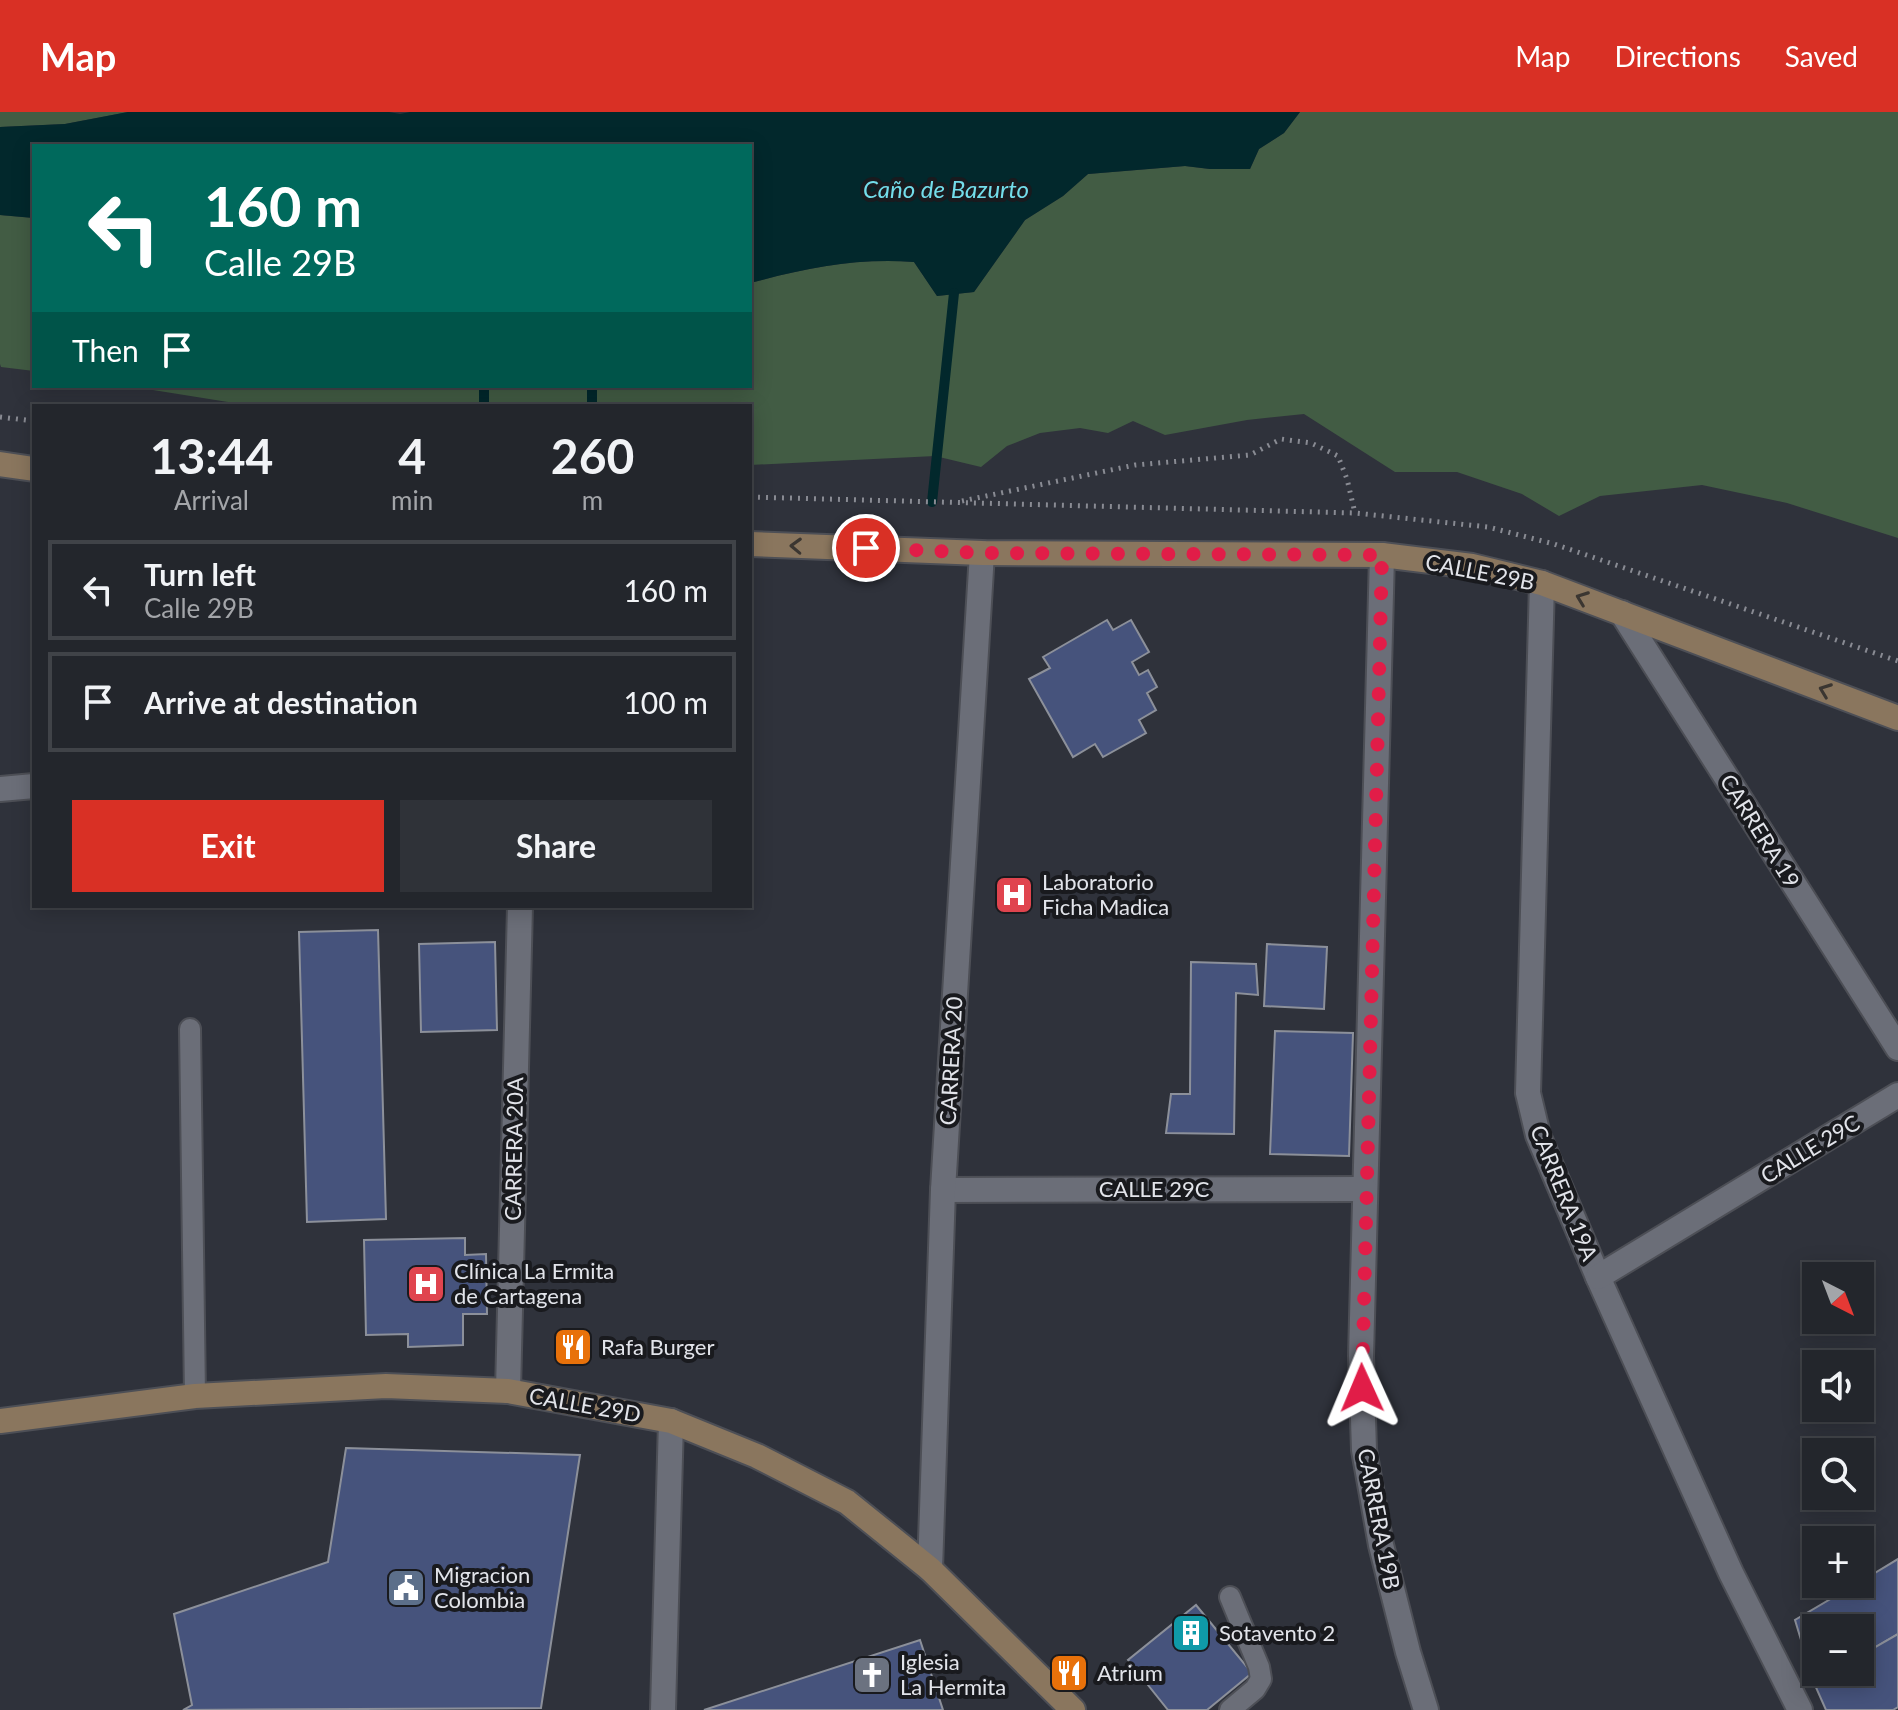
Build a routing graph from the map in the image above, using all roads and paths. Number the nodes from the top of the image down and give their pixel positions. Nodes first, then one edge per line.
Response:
1 (0, 417) edge
2 (32, 421) edge
3 (0, 464) edge
4 (32, 469) edge
5 (950, 503) dead end
6 (1355, 513) dead end
7 (752, 544) edge
8 (982, 553) junction
9 (1382, 555) junction
10 (1542, 583) junction
11 (1622, 613) junction
12 (1898, 718) edge
13 (32, 786) edge
14 (0, 789) edge
15 (520, 908) edge
16 (190, 1029) dead end
17 (1898, 1048) edge
18 (1898, 1095) edge
19 (1365, 1189) junction
20 (943, 1190) junction
21 (1598, 1277) junction
22 (508, 1391) junction
23 (195, 1396) junction
24 (0, 1421) edge
25 (671, 1421) junction
26 (930, 1569) junction
27 (1230, 1597) dead end
28 (663, 1710) edge
29 (1073, 1710) edge
30 (1230, 1710) edge
31 (1426, 1710) edge
32 (1800, 1710) edge

1 - 2 path
3 - 4 main road
5 - 6 path
8 -> 7 main road, CALLE 29B
8 - 9 main road, CALLE 29B
8 - 20 street, CARRERA 20
9 - 10 main road, CALLE 29B
9 - 19 street, CARRERA 19B
11 -> 10 main road, CALLE 29B
10 - 21 street, CARRERA 19A
12 -> 11 main road, CALLE 29B
11 - 17 street, CARRERA 19
13 - 14 street
15 - 22 street, CARRERA 20A
16 - 23 lane
18 - 21 street, CALLE 29C
19 - 20 street, CALLE 29C
19 - 31 street, CARRERA 19B
20 - 26 street, CARRERA 20
21 - 32 street, CARRERA 19A
22 - 23 main road, CALLE 29D
22 - 25 main road, CALLE 29D
23 - 24 main road, CALLE 29D
25 - 26 main road, CALLE 29D
25 - 28 street
26 - 29 main road, CALLE 29D
27 - 30 lane

